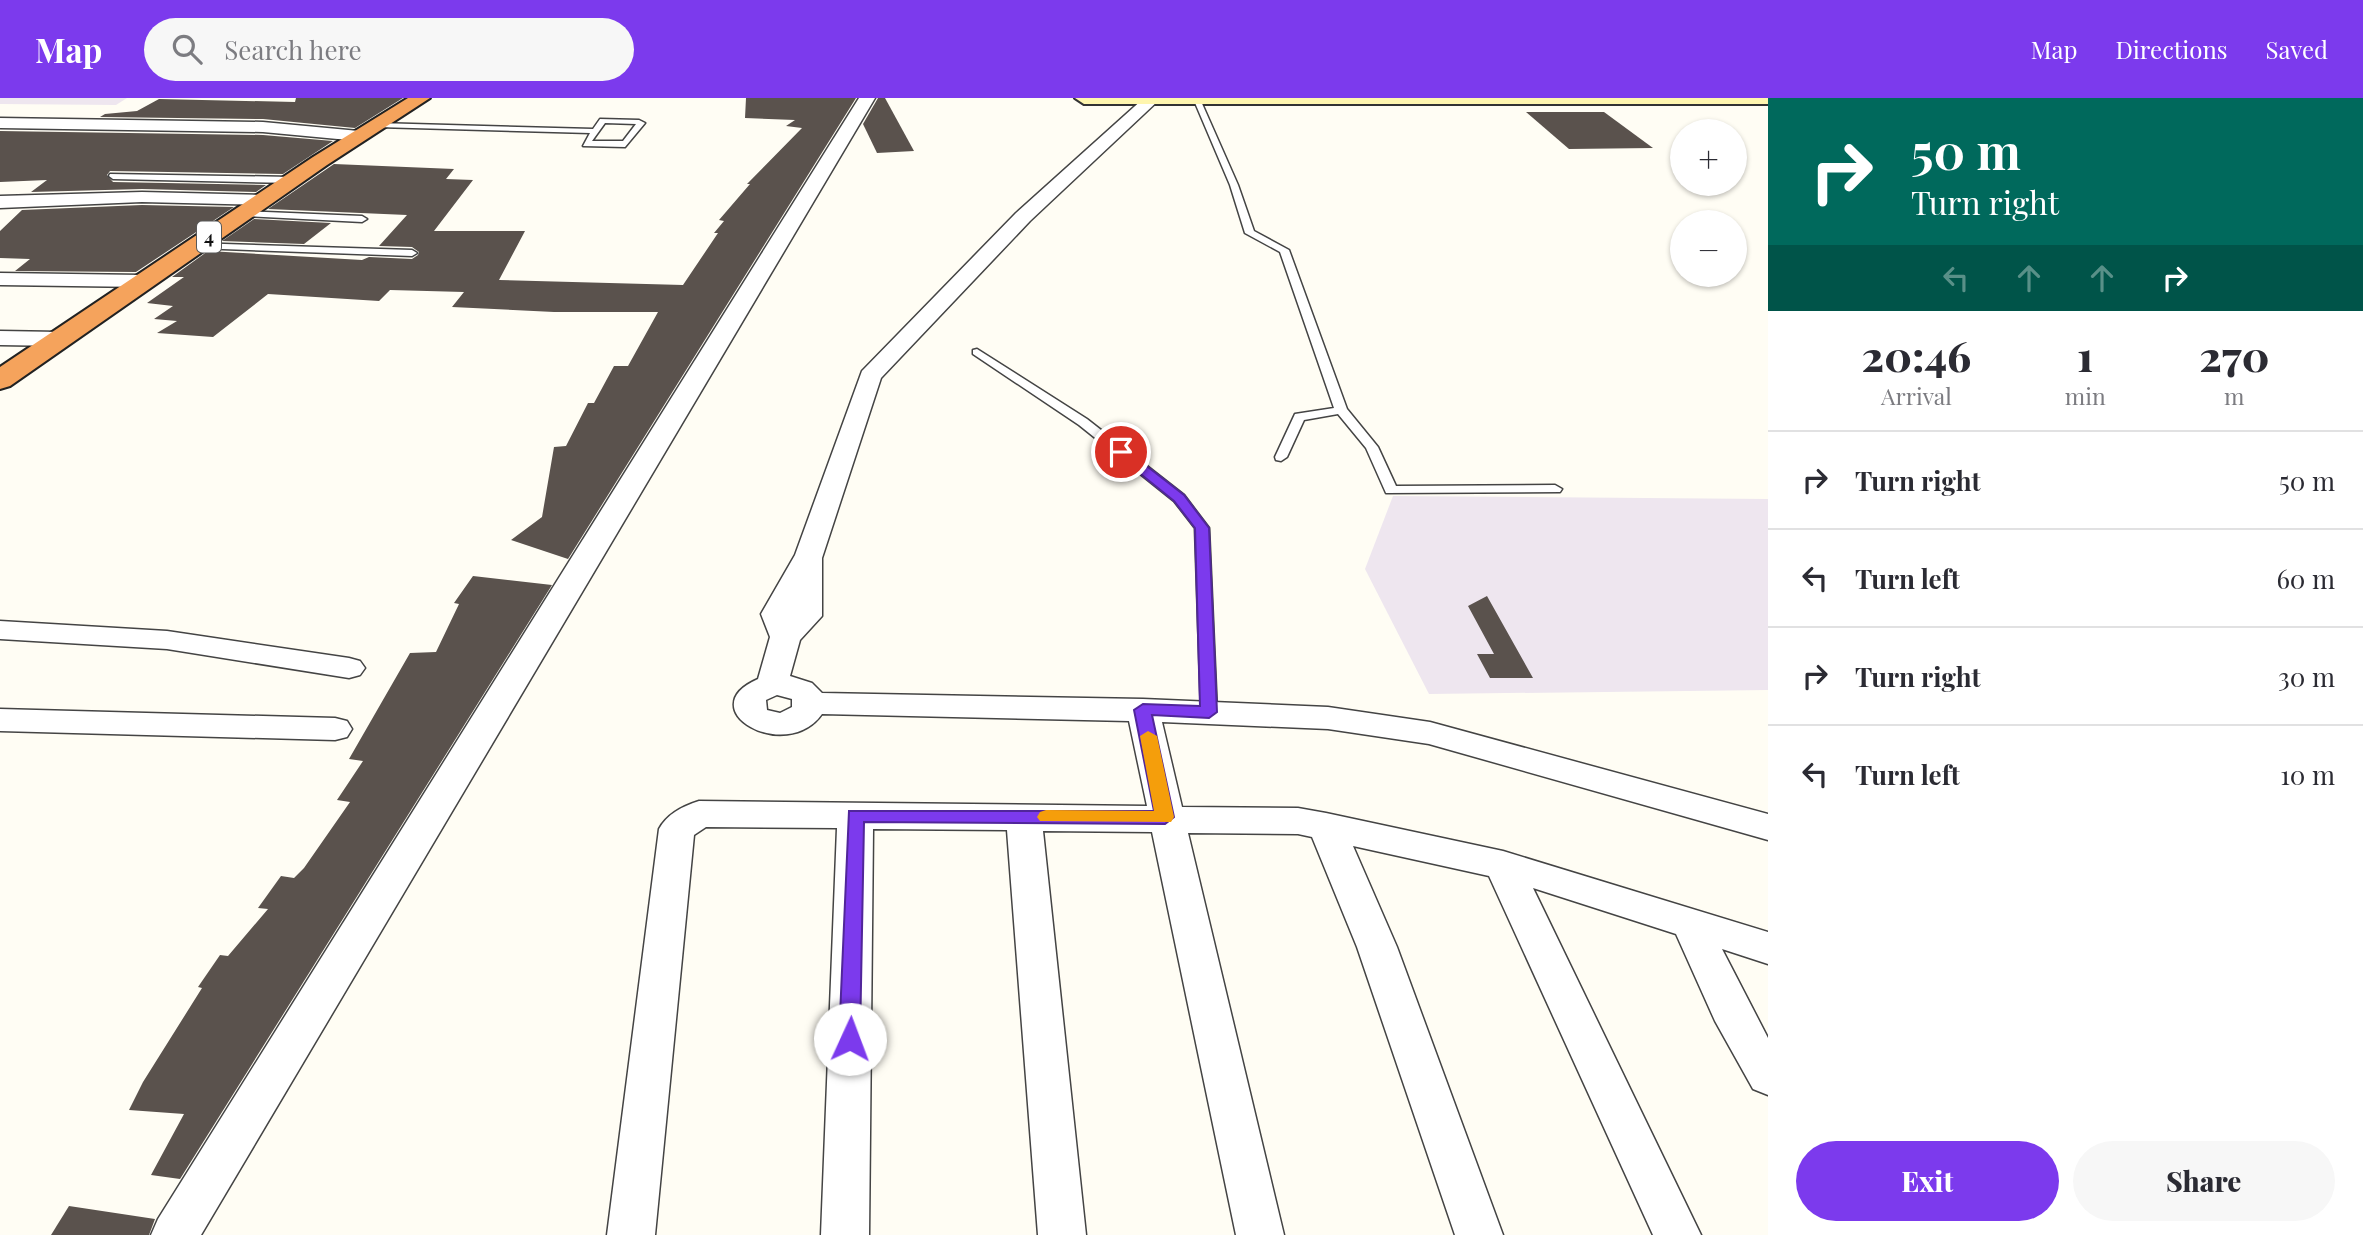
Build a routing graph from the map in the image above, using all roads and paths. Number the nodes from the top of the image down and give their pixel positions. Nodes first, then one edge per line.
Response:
1 (421, 98) edge
2 (867, 98) edge
3 (1084, 98) edge
4 (1768, 98) edge
5 (1152, 99) edge
6 (1196, 99) edge
7 (1495, 99) edge
8 (0, 123) edge
9 (368, 130) junction
10 (594, 131) junction
11 (113, 176) dead end
12 (292, 180) junction
13 (0, 202) edge
14 (253, 206) junction
15 (362, 219) dead end
16 (196, 245) junction
17 (412, 253) dead end
18 (0, 279) edge
19 (143, 281) junction
20 (0, 338) edge
21 (60, 339) junction
22 (977, 352) dead end
23 (0, 380) edge
24 (1341, 410) junction
25 (1281, 457) dead end
26 (1555, 489) dead end
27 (0, 630) edge
28 (349, 668) dead end
29 (1143, 710) junction
30 (1209, 712) junction
31 (0, 720) edge
32 (335, 729) dead end
33 (855, 816) junction
34 (1024, 817) junction
35 (1165, 817) junction
36 (1326, 826) junction
37 (1768, 827) edge
38 (1503, 865) junction
39 (1691, 925) junction
40 (1768, 948) edge
41 (1768, 1076) edge
42 (175, 1235) edge
43 (631, 1235) edge
44 (845, 1235) edge
45 (1062, 1235) edge
46 (1260, 1235) edge
47 (1479, 1235) edge
48 (1677, 1235) edge

1 - 9 highway, 4
2 - 42 street
3 - 5 street
4 - 7 street
5 - 6 street
5 - 29 street
6 - 7 street
6 - 24 lane
8 - 9 street
9 - 10 lane
9 - 12 highway, 4
10 - 10 lane
11 - 12 lane
12 - 14 highway, 4
13 - 14 street
14 - 15 lane
14 - 16 highway, 4
16 - 17 lane
16 - 19 highway, 4
18 - 19 street
19 - 21 highway, 4
20 - 21 street
21 - 23 highway, 4
22 - 30 lane
24 - 25 lane
24 - 26 lane
27 - 28 street
29 - 30 street
29 - 35 street
30 - 37 street
31 - 32 street
33 - 34 street
33 - 43 street
33 - 44 street
34 - 35 street
34 - 45 street
35 - 36 street
35 - 46 street
36 - 38 street
36 - 47 street
38 - 39 street
38 - 48 street
39 - 40 street
39 - 41 street

